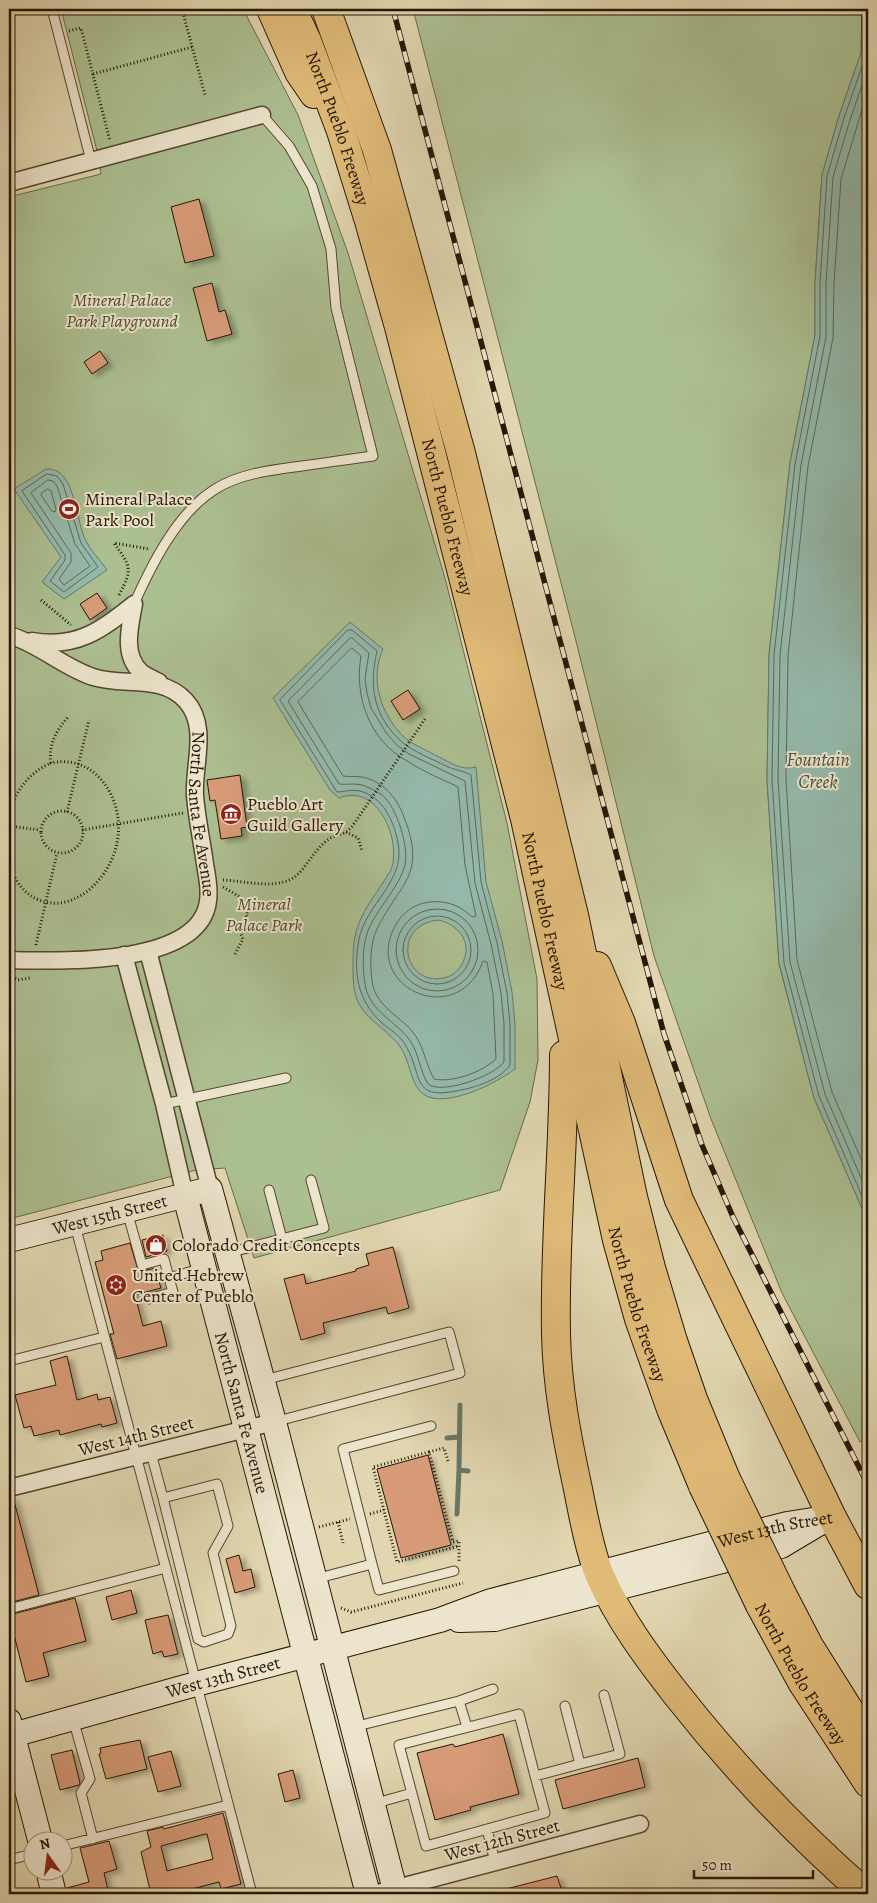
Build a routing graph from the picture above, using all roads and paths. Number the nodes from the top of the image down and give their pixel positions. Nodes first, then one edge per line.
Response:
1 (52, 9) edge
2 (182, 9) edge
3 (271, 9) edge
4 (292, 9) edge
5 (326, 9) edge
6 (345, 9) edge
7 (58, 34) junction
8 (192, 47) junction
9 (93, 74) junction
10 (205, 95) dead end
11 (262, 115) joint
12 (341, 131) junction
13 (110, 142) dead end
14 (377, 150) junction
15 (91, 161) junction
16 (9, 183) edge
17 (162, 551) junction
18 (118, 597) dead end
19 (41, 600) dead end
20 (134, 604) junction
21 (76, 630) dead end
22 (16, 637) edge
23 (165, 686) junction
24 (68, 717) dead end
25 (89, 720) dead end
26 (425, 720) dead end
27 (78, 763) junction
28 (52, 764) junction
29 (197, 811) junction
30 (9, 812) edge
31 (67, 812) junction
32 (118, 824) junction
33 (9, 826) edge
34 (40, 830) junction
35 (82, 830) junction
36 (346, 832) junction
37 (362, 851) dead end
38 (57, 853) junction
39 (9, 860) edge
40 (216, 880) dead end
41 (219, 884) dead end
42 (46, 902) junction
43 (574, 915) junction
44 (148, 951) junction
45 (124, 956) junction
46 (234, 956) dead end
47 (9, 960) edge
48 (33, 960) junction
49 (565, 1006) junction
50 (286, 1078) dead end
51 (187, 1100) junction
52 (164, 1104) junction
53 (311, 1180) dead end
54 (210, 1189) junction
55 (269, 1190) dead end
56 (185, 1196) junction
57 (127, 1211) junction
58 (74, 1224) junction
59 (282, 1239) junction
60 (9, 1240) edge
61 (228, 1253) junction
62 (203, 1268) junction
63 (169, 1278) junction
64 (148, 1299) dead end
65 (104, 1337) junction
66 (9, 1361) edge
67 (263, 1380) junction
68 (274, 1422) junction
69 (431, 1426) dead end
70 (245, 1429) junction
71 (429, 1452) junction
72 (143, 1455) junction
73 (448, 1461) dead end
74 (715, 1482) junction
75 (9, 1488) edge
76 (163, 1498) junction
77 (360, 1516) junction
78 (832, 1517) junction
79 (316, 1518) dead end
80 (338, 1522) junction
81 (319, 1527) junction
82 (321, 1537) dead end
83 (343, 1543) dead end
84 (459, 1546) junction
85 (372, 1564) junction
86 (166, 1568) junction
87 (454, 1571) joint
88 (323, 1577) junction
89 (603, 1582) junction
90 (463, 1583) dead end
91 (868, 1586) edge
92 (771, 1599) junction
93 (9, 1609) edge
94 (332, 1648) junction
95 (306, 1655) junction
96 (196, 1684) junction
97 (493, 1689) dead end
98 (604, 1695) dead end
99 (459, 1701) junction
100 (564, 1706) dead end
101 (73, 1718) junction
102 (352, 1727) junction
103 (467, 1727) junction
104 (10, 1731) edge
105 (868, 1740) edge
106 (580, 1764) junction
107 (535, 1776) junction
108 (868, 1783) edge
109 (412, 1793) junction
110 (372, 1804) junction
111 (228, 1805) junction
112 (640, 1824) dead end
113 (487, 1829) junction
114 (37, 1830) edge
115 (93, 1839) junction
116 (72, 1844) edge
117 (22, 1857) edge
118 (9, 1860) edge
119 (496, 1862) junction
120 (50, 1880) edge
121 (388, 1892) edge
122 (54, 1894) edge
123 (252, 1894) edge
124 (368, 1894) edge
125 (866, 1894) edge

1 - 7 lane
2 - 8 path
3 - 12 highway
4 - 12 highway, North Pueblo Freeway
5 - 14 highway, North Pueblo Freeway
6 - 14 highway
7 - 9 path
7 - 15 lane
8 - 9 path
8 - 10 path
9 - 13 path
11 - 15 street
11 - 17 lane
12 - 49 highway, North Pueblo Freeway
14 - 43 highway, North Pueblo Freeway
15 - 16 street
17 - 18 path
17 - 20 lane
19 - 21 path
20 - 22 street, North Santa Fe Avenue
20 - 23 street, North Santa Fe Avenue
22 - 23 street, North Santa Fe Avenue
23 - 29 street, North Santa Fe Avenue
24 - 28 path
25 - 27 path
26 - 36 path
27 - 28 path
27 - 31 path
27 - 32 path
28 - 30 path
29 - 32 path
29 - 44 street, North Santa Fe Avenue
31 - 34 path
31 - 35 path
32 - 35 path
32 - 42 path
33 - 34 path
34 - 38 path
35 - 38 path
36 - 37 path
36 - 40 path
38 - 42 path
39 - 42 path
41 - 46 path
42 - 48 path
43 - 74 highway, North Pueblo Freeway
43 - 78 highway
44 - 45 street, North Santa Fe Avenue
44 - 51 street, North Santa Fe Avenue
45 - 48 street
45 - 52 street, North Santa Fe Avenue
47 - 48 street
49 - 74 highway, North Pueblo Freeway
49 - 89 highway
50 - 51 lane
51 - 52 lane
51 - 54 street, North Santa Fe Avenue
52 - 56 street, North Santa Fe Avenue
53 - 59 lane
54 - 56 main road, West 15th Street
54 - 61 main road, North Santa Fe Avenue
55 - 59 lane
56 - 57 main road, West 15th Street
56 - 62 main road, North Santa Fe Avenue
57 - 58 main road, West 15th Street
57 - 63 lane
58 - 60 main road, West 15th Street
58 - 65 lane
59 - 61 lane
61 - 67 main road, North Santa Fe Avenue
62 - 63 lane
62 - 70 main road, North Santa Fe Avenue
63 - 64 lane
65 - 66 lane
65 - 72 lane
67 - 68 main road, North Santa Fe Avenue
67 - 68 lane
68 - 70 street, West 14th Street
68 - 88 main road, North Santa Fe Avenue
69 - 77 lane
70 - 72 street, West 14th Street
70 - 95 main road, North Santa Fe Avenue
71 - 73 path
71 - 84 path
71 - 84 path
72 - 75 street, West 14th Street
72 - 76 lane
72 - 86 lane
74 - 92 highway, North Pueblo Freeway, bridge
76 - 76 lane
77 - 80 path
77 - 85 lane
78 - 89 main road, West 13th Street
78 - 91 highway
79 - 81 path
80 - 81 path
80 - 83 path
81 - 82 path
84 - 87 path
85 - 87 lane
85 - 88 lane
86 - 93 lane
86 - 96 lane
88 - 90 path
88 - 94 main road, North Santa Fe Avenue
89 - 94 main road, West 13th Street
89 - 125 highway
92 - 105 highway, North Pueblo Freeway
92 - 108 highway, North Pueblo Freeway
94 - 95 main road, West 13th Street
94 - 102 main road, North Santa Fe Avenue
95 - 96 main road, West 13th Street
95 - 124 main road, North Santa Fe Avenue
96 - 101 main road, West 13th Street
96 - 111 lane
97 - 99 lane
98 - 106 lane
99 - 102 lane
99 - 103 lane
100 - 106 lane
101 - 104 main road, West 13th Street
101 - 115 lane
102 - 110 main road, North Santa Fe Avenue
103 - 107 lane
103 - 109 lane
104 - 114 main road
106 - 107 lane
107 - 113 lane
109 - 110 lane
109 - 113 lane
110 - 121 main road, North Santa Fe Avenue
111 - 115 lane
111 - 123 lane
112 - 119 street, West 12th Street
113 - 119 lane
115 - 116 lane
117 - 118 lane
119 - 121 street, West 12th Street
120 - 122 main road

